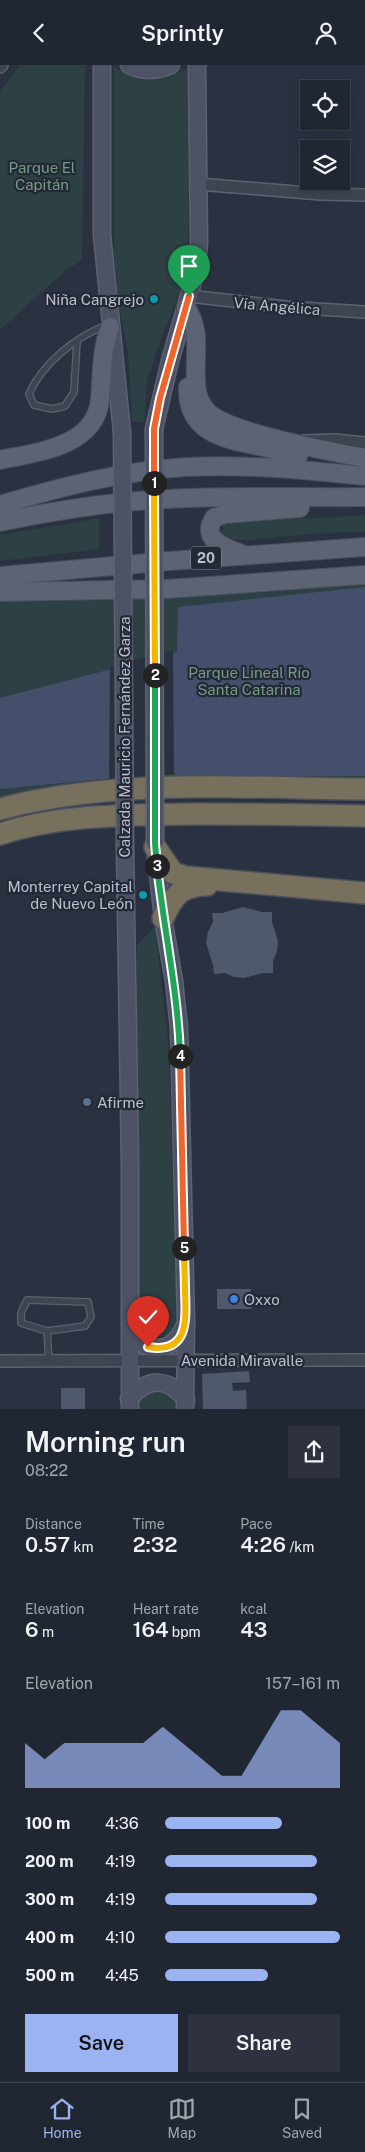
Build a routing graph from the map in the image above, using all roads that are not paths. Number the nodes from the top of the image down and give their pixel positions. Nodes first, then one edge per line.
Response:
1 (102, 65) edge
2 (129, 65) edge
3 (171, 65) edge
4 (197, 65) edge
5 (198, 184) junction
6 (365, 195) edge
7 (187, 302) junction
8 (365, 312) edge
9 (110, 326) junction
10 (76, 341) junction
11 (195, 345) junction
12 (295, 443) junction
13 (365, 443) edge
14 (365, 458) edge
15 (0, 460) edge
16 (365, 470) edge
17 (365, 476) edge
18 (365, 498) edge
19 (0, 505) edge
20 (0, 522) edge
21 (365, 547) edge
22 (245, 555) junction
23 (365, 575) edge
24 (0, 576) edge
25 (0, 592) edge
26 (365, 789) edge
27 (0, 809) edge
28 (263, 814) junction
29 (365, 816) edge
30 (365, 829) edge
31 (0, 833) edge
32 (155, 845) junction
33 (365, 893) edge
34 (365, 902) edge
35 (163, 918) junction
36 (129, 1322) junction
37 (186, 1323) junction
38 (48, 1331) junction
39 (365, 1359) edge
40 (0, 1361) edge
41 (49, 1361) junction
42 (129, 1361) junction
43 (186, 1361) junction
44 (130, 1404) edge
45 (186, 1405) edge

1 - 9 main road, Calzada Mauricio Fernández Garza
2 - 3 main road
4 - 5 main road, Calzada Mauricio Fernández Garza
5 - 6 street
5 - 7 main road, Calzada Mauricio Fernández Garza
7 - 8 street, Vía Angélica
7 - 11 main road
7 - 32 main road, Calzada Mauricio Fernández Garza, bridge
9 - 10 lane
9 - 15 main road
9 - 36 main road, Calzada Mauricio Fernández Garza, bridge
10 - 10 lane
11 - 12 main road
11 - 16 main road
12 - 13 street
12 - 14 main road
17 - 19 main road
18 - 20 main road
18 - 22 main road
21 - 22 main road, 20
22 - 24 main road, 20
23 - 25 main road
26 - 27 highway
28 - 29 highway
28 - 30 highway
28 - 31 highway
32 - 33 highway
32 - 35 main road, Calzada Mauricio Fernández Garza
34 - 35 highway
35 - 37 main road, Calzada Mauricio Fernández Garza
36 - 37 main road
36 - 42 main road, Calzada Mauricio Fernández Garza
37 - 43 main road, Calzada Mauricio Fernández Garza
38 - 38 lane
38 - 41 lane
39 - 43 street, Avenida Miravalle
40 - 41 street, Avenida Miravalle
41 - 42 street, Avenida Miravalle
42 - 43 street, Avenida Miravalle
42 - 44 main road, Calzada Mauricio Fernández Garza
43 - 45 main road, Calzada Mauricio Fernández Garza
44 - 45 main road

